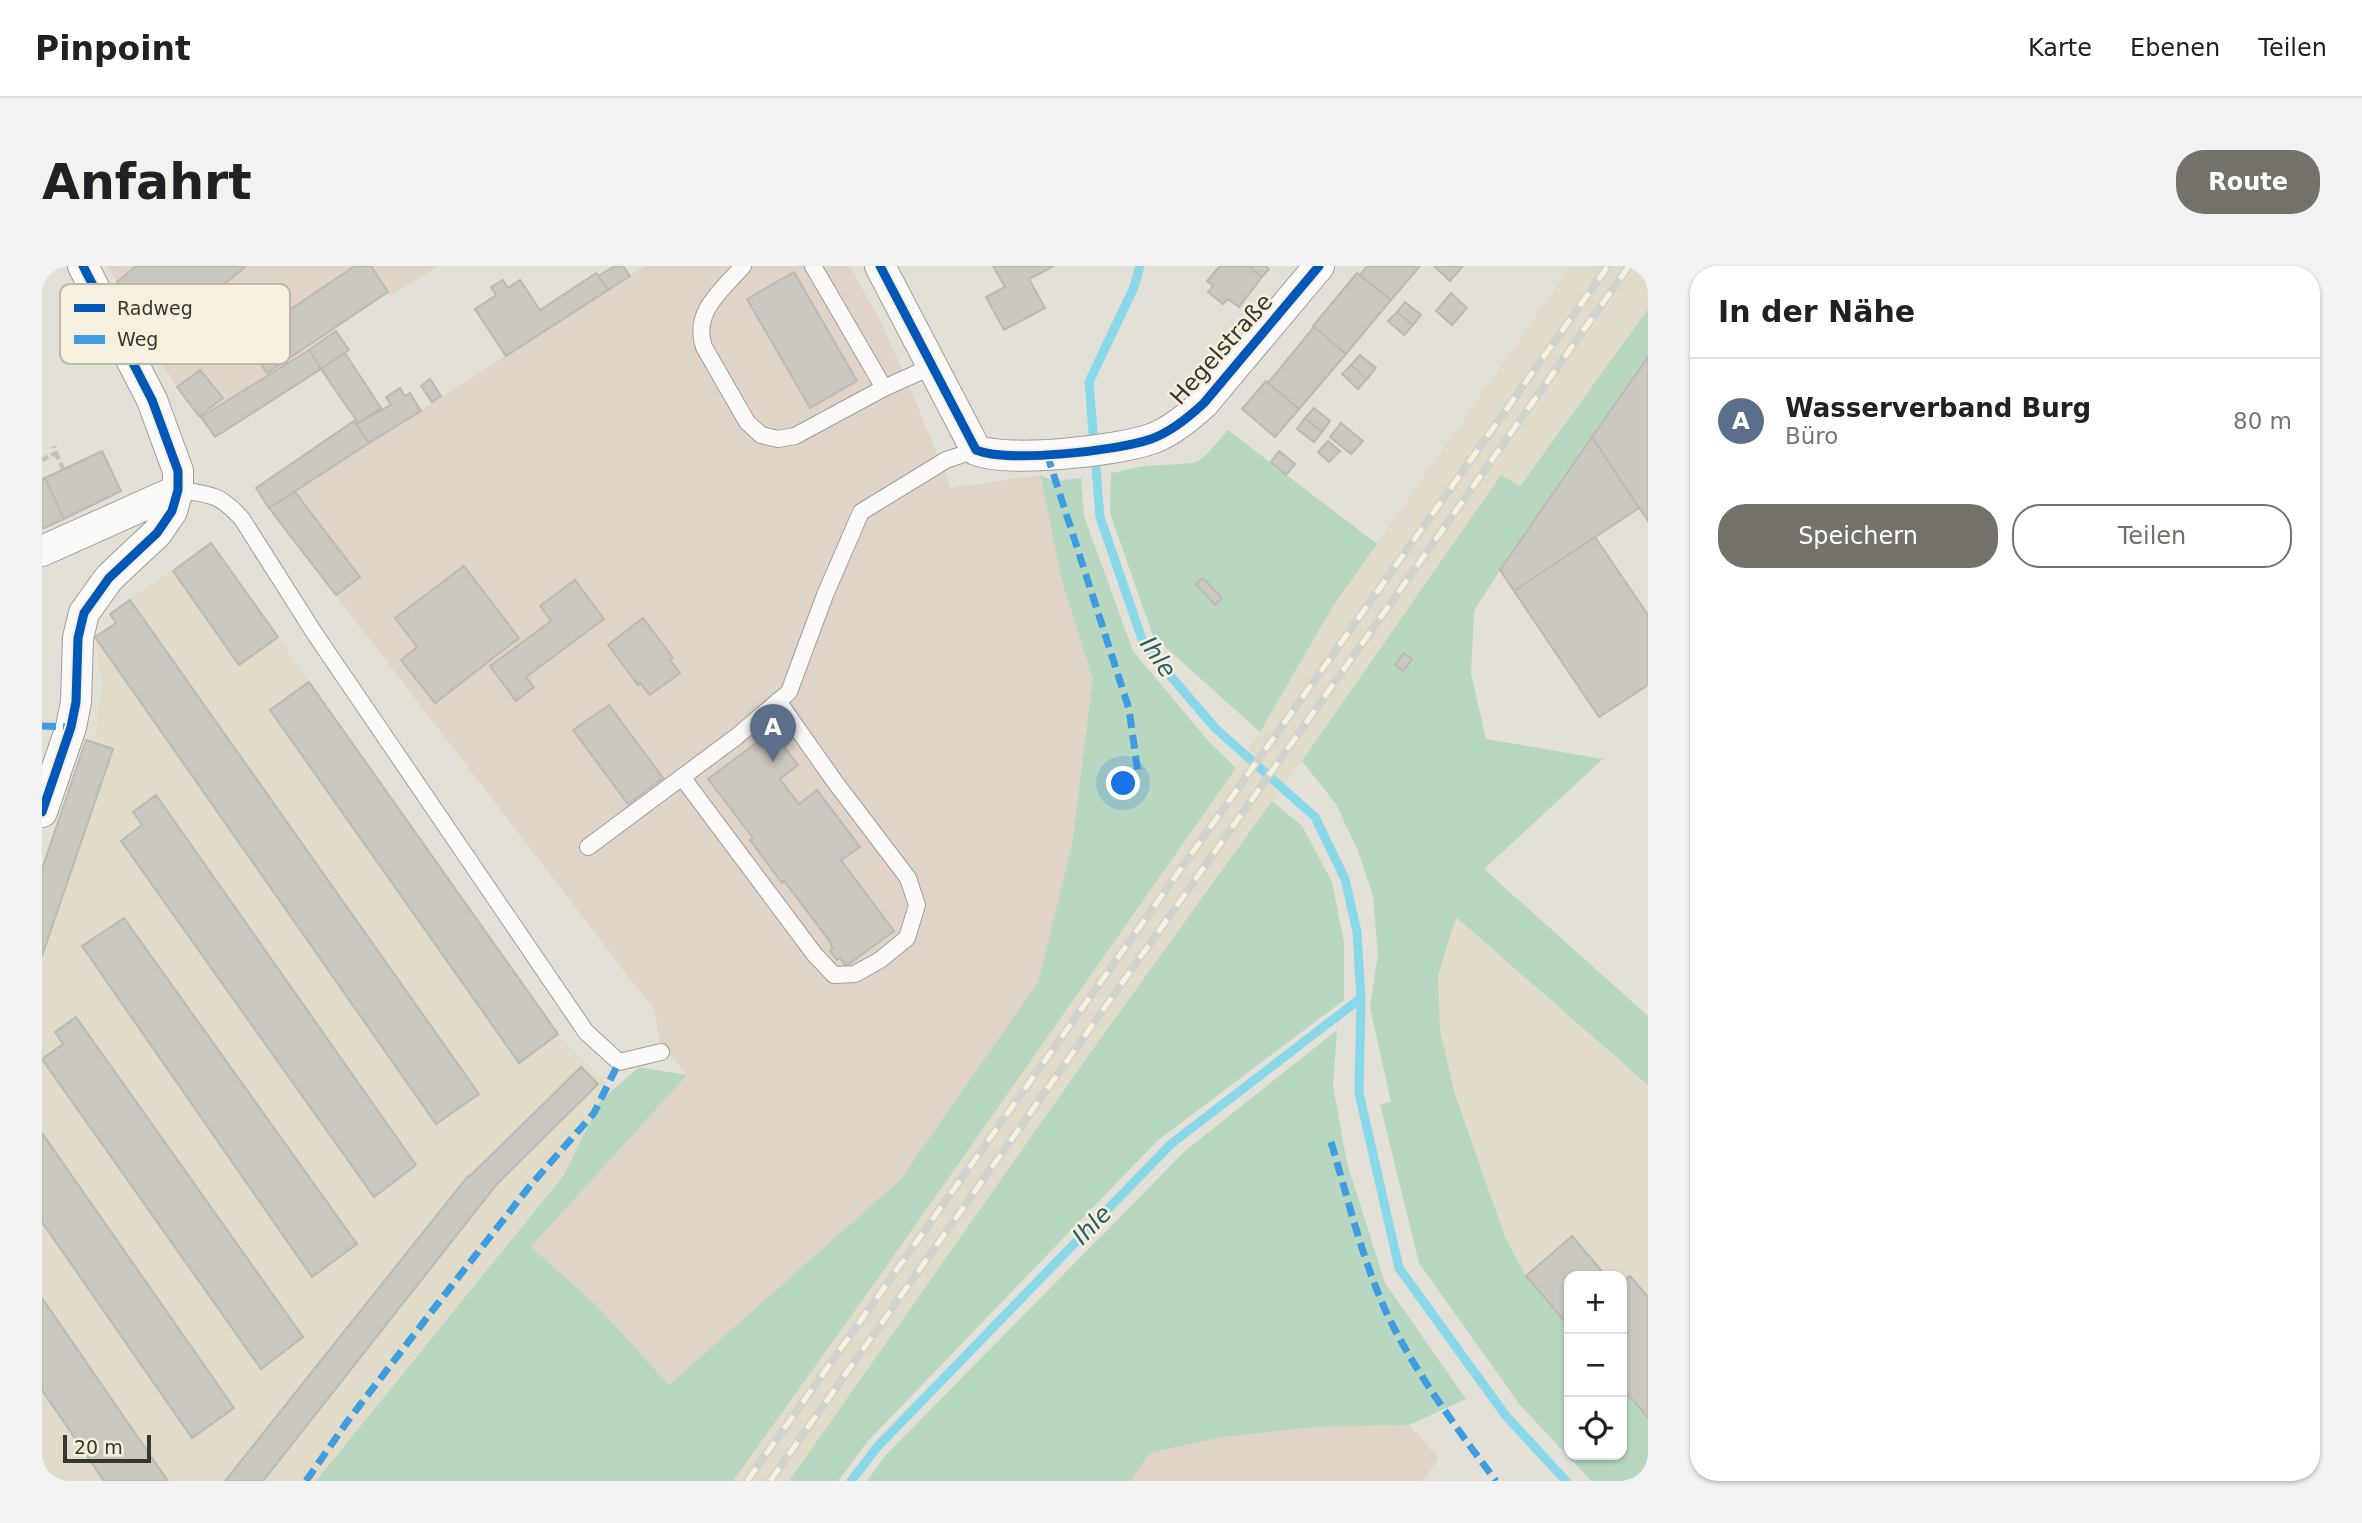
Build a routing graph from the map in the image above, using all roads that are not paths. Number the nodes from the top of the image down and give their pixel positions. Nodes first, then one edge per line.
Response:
1 (83, 266) edge
2 (743, 266) edge
3 (813, 266) edge
4 (880, 266) edge
5 (1319, 266) edge
6 (92, 284) edge
7 (133, 364) edge
8 (933, 366) junction
9 (884, 388) junction
10 (976, 450) junction
11 (178, 490) junction
12 (42, 551) edge
13 (778, 701) junction
14 (682, 777) junction
15 (42, 813) edge
16 (588, 847) dead end
17 (661, 1052) dead end

1 - 6 street
2 - 9 lane
3 - 9 lane
4 - 8 street
5 - 10 street, Hegelstraße
7 - 11 street
8 - 9 lane
8 - 10 street
10 - 13 lane
11 - 12 street
11 - 15 street
11 - 17 lane
13 - 14 lane
13 - 14 lane
14 - 16 lane

